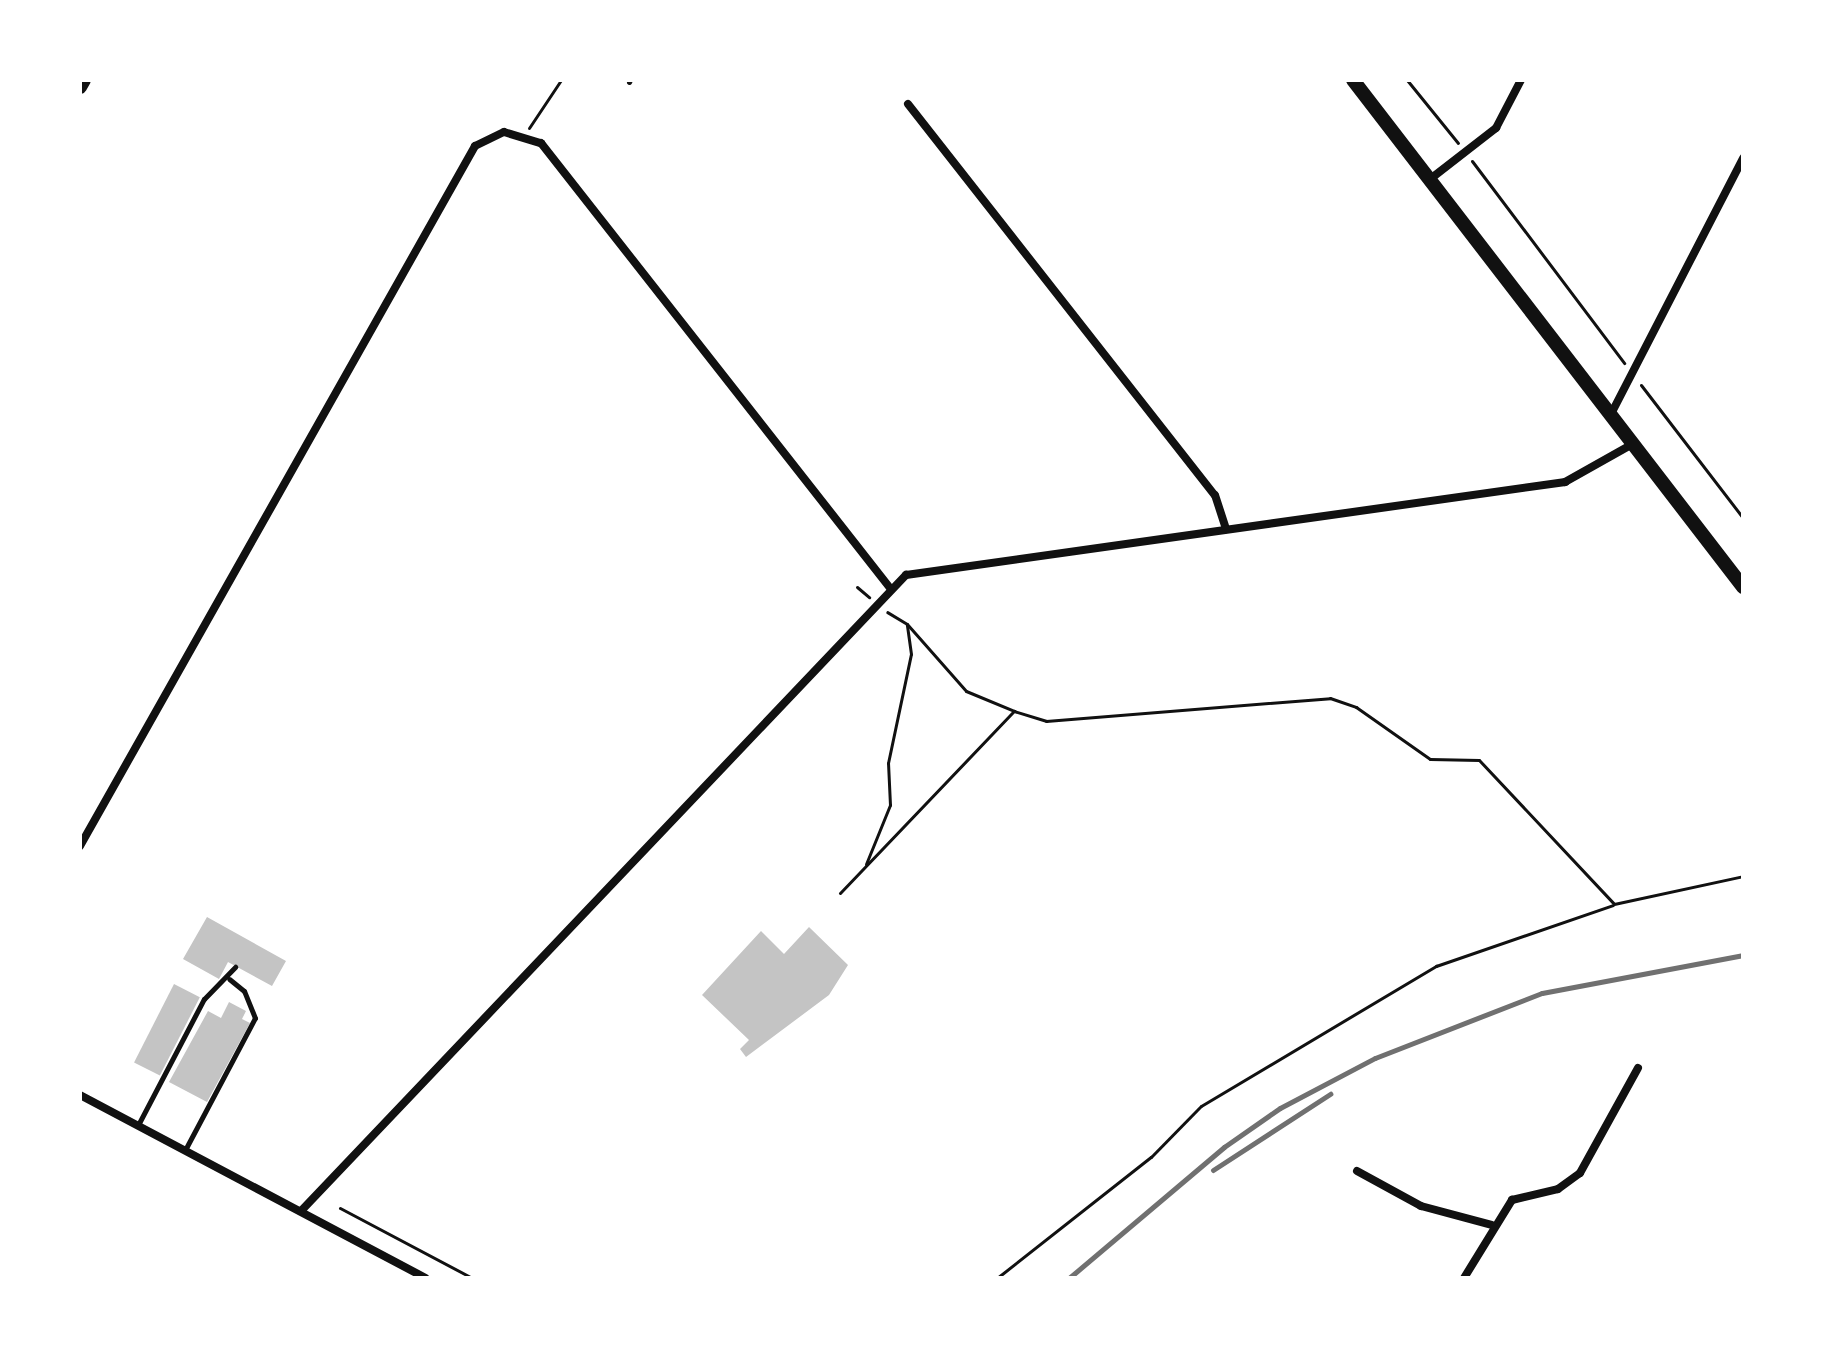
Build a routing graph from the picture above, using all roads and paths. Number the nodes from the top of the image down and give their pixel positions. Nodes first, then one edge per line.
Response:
1 (84, 80) edge
2 (561, 80) edge
3 (1353, 80) edge
4 (1407, 80) edge
5 (1521, 80) edge
6 (80, 87) edge
7 (908, 104) dead end
8 (525, 135) junction
9 (1465, 151) junction
10 (1743, 158) edge
11 (1429, 180) junction
12 (1632, 373) junction
13 (1610, 417) junction
14 (1631, 445) junction
15 (1743, 518) edge
16 (1226, 529) junction
17 (857, 587) dead end
18 (1743, 587) edge
19 (890, 588) junction
20 (875, 603) junction
21 (907, 624) junction
22 (1014, 711) junction
23 (80, 846) edge
24 (864, 867) junction
25 (1743, 876) edge
26 (840, 893) dead end
27 (1614, 904) junction
28 (235, 967) dead end
29 (229, 979) junction
30 (1638, 1068) dead end
31 (80, 1095) edge
32 (138, 1125) junction
33 (185, 1150) junction
34 (1357, 1171) dead end
35 (340, 1208) dead end
36 (301, 1211) junction
37 (1492, 1225) junction
38 (425, 1278) edge
39 (472, 1278) edge
40 (997, 1278) edge
41 (1464, 1278) edge

1 - 6 main road
2 - 8 path
3 - 11 main road
4 - 9 path
5 - 9 street
7 - 16 street
8 - 19 street
8 - 23 street
9 - 11 street
9 - 12 path
10 - 12 street
11 - 13 main road
12 - 13 street
12 - 15 path
13 - 14 main road
14 - 16 street
14 - 18 main road
16 - 19 street
17 - 20 path
19 - 20 street
20 - 21 path
20 - 36 street
21 - 22 path
21 - 24 path
22 - 24 path
22 - 27 path
24 - 26 path
25 - 27 path
27 - 40 path
28 - 29 lane
29 - 32 lane
29 - 33 lane
30 - 37 street
31 - 32 street
32 - 33 street
33 - 36 street
34 - 37 street
35 - 39 path
36 - 38 street
37 - 41 street

